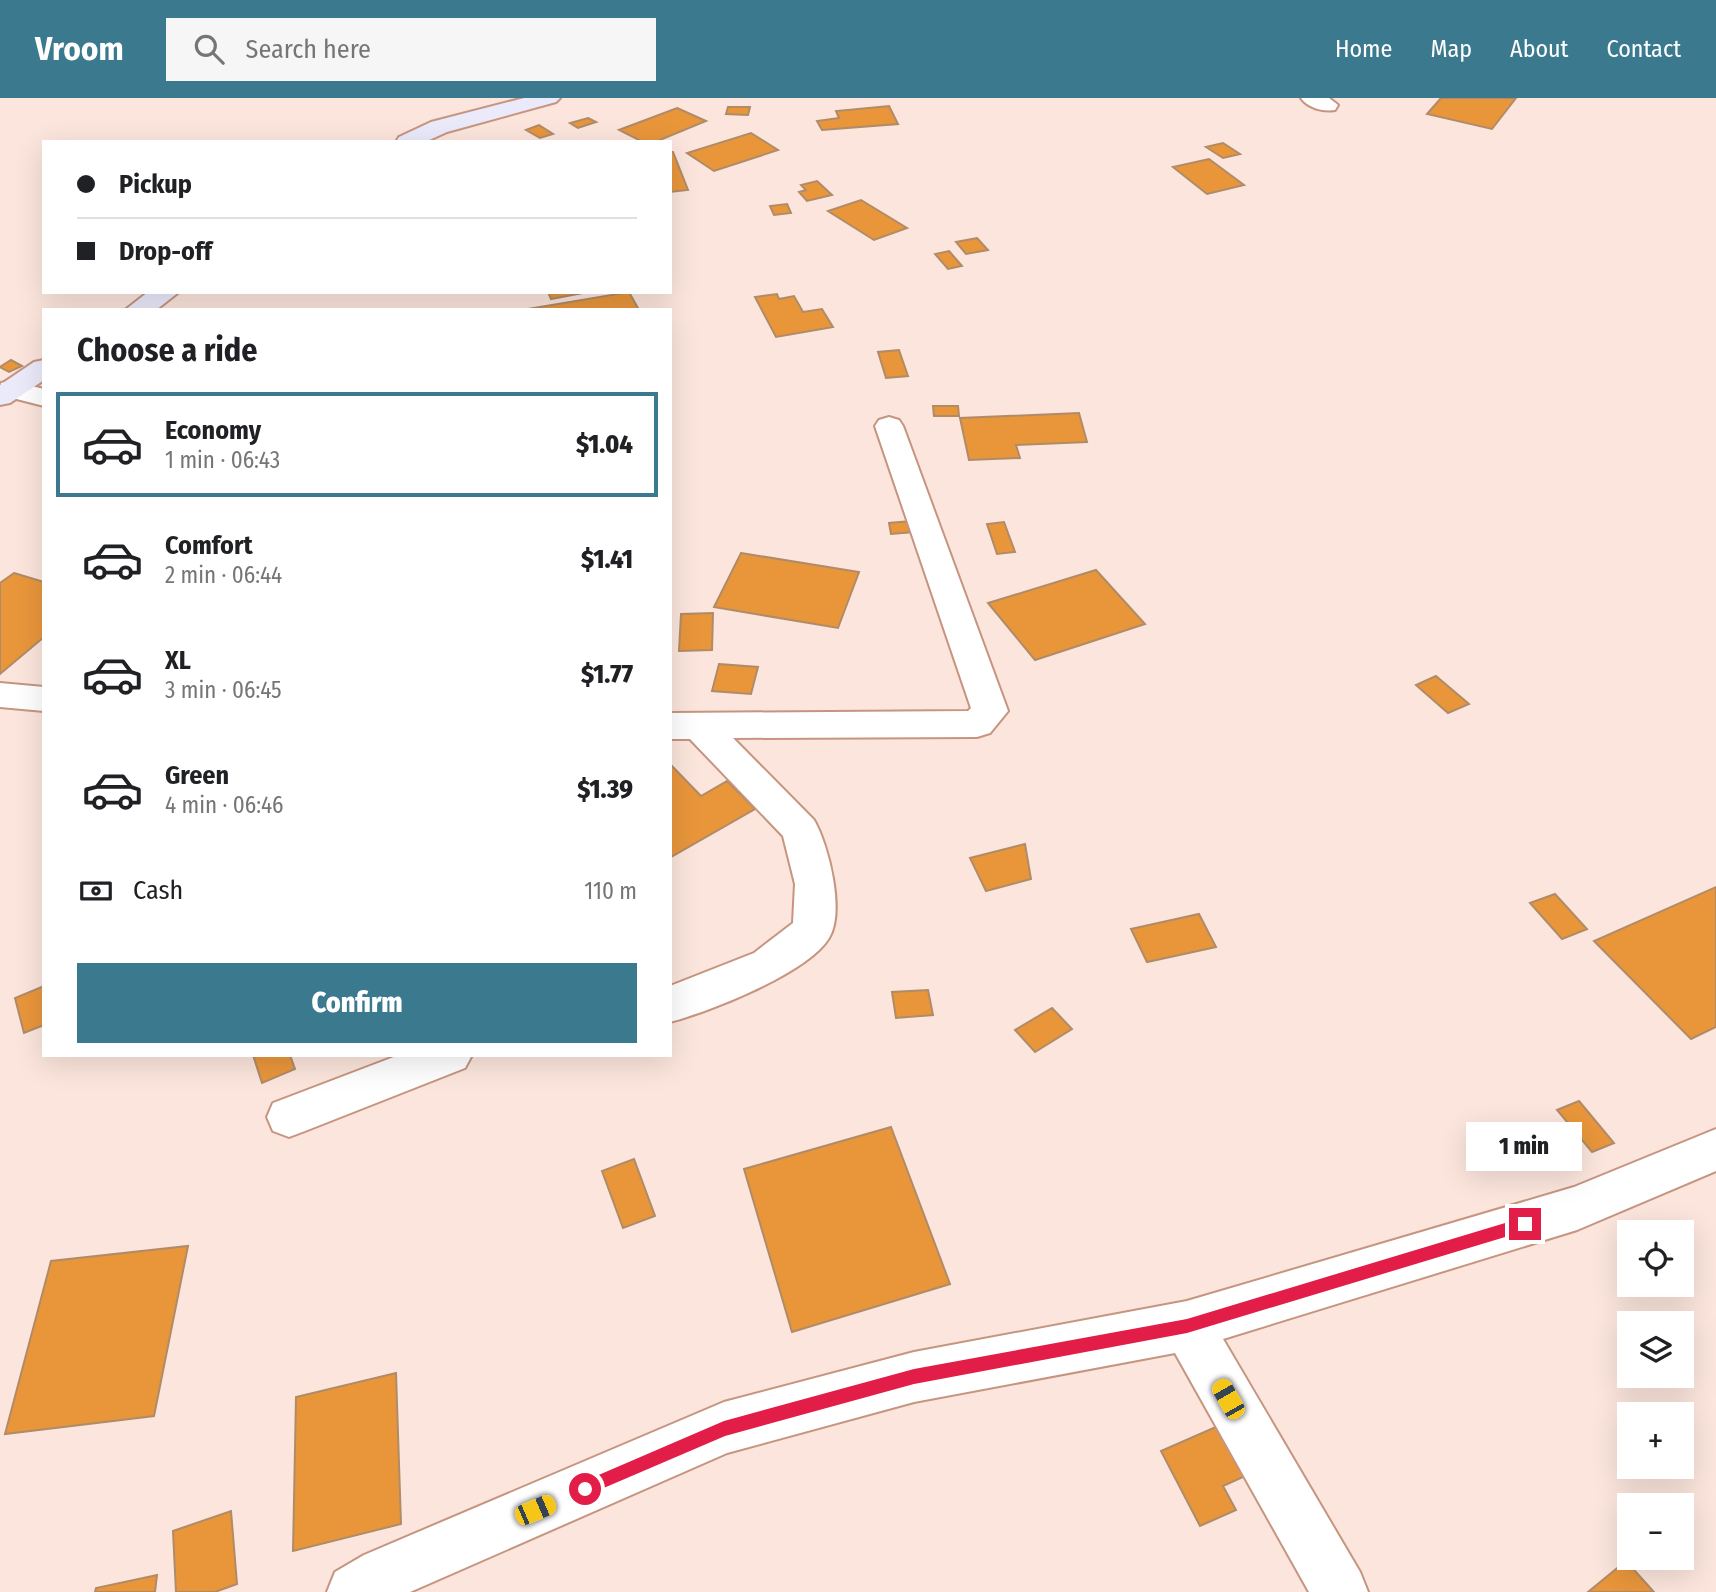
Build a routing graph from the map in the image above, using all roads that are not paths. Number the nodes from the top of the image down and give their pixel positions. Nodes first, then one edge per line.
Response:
1 (550, 98) edge
2 (411, 140) edge
3 (163, 294) edge
4 (141, 308) edge
5 (42, 369) edge
6 (6, 393) edge
7 (42, 398) edge
8 (889, 426) dead end
9 (0, 695) edge
10 (42, 699) edge
11 (685, 726) edge
12 (672, 1004) edge
13 (445, 1057) edge
14 (289, 1117) dead end
15 (1716, 1150) edge
16 (1187, 1326) junction
17 (355, 1592) edge
18 (1340, 1592) edge

1 - 2 street
3 - 4 street
5 - 6 street
6 - 7 street
8 - 11 street
9 - 10 street
11 - 12 street
13 - 14 street
15 - 16 street
16 - 17 street
16 - 18 street

